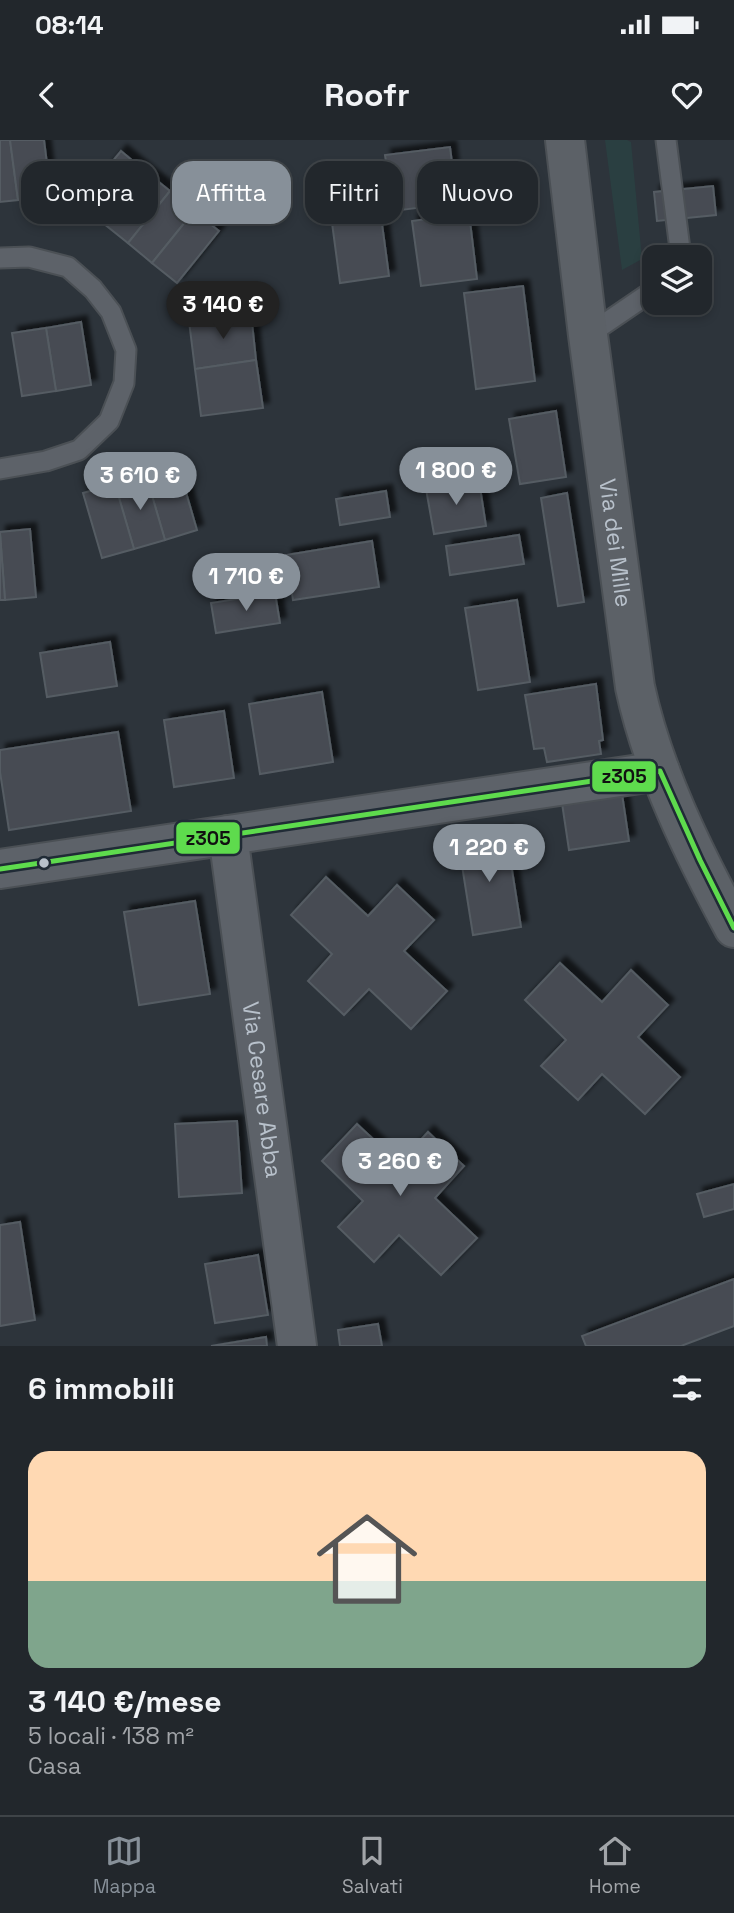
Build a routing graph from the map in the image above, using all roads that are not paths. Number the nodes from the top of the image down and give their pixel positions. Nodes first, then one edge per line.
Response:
1 (565, 140) edge
2 (666, 140) edge
3 (679, 245) edge
4 (0, 258) edge
5 (642, 298) edge
6 (588, 335) junction
7 (0, 469) edge
8 (660, 771) junction
9 (228, 835) junction
10 (0, 869) edge
11 (734, 928) edge
12 (297, 1346) edge

1 - 6 main road, Via dei Mille
2 - 3 lane
4 - 7 lane
5 - 6 lane
6 - 8 main road, Via dei Mille
8 - 9 street
8 - 11 main road, Via dei Mille
9 - 10 street
9 - 12 street, Via Cesare Abba

